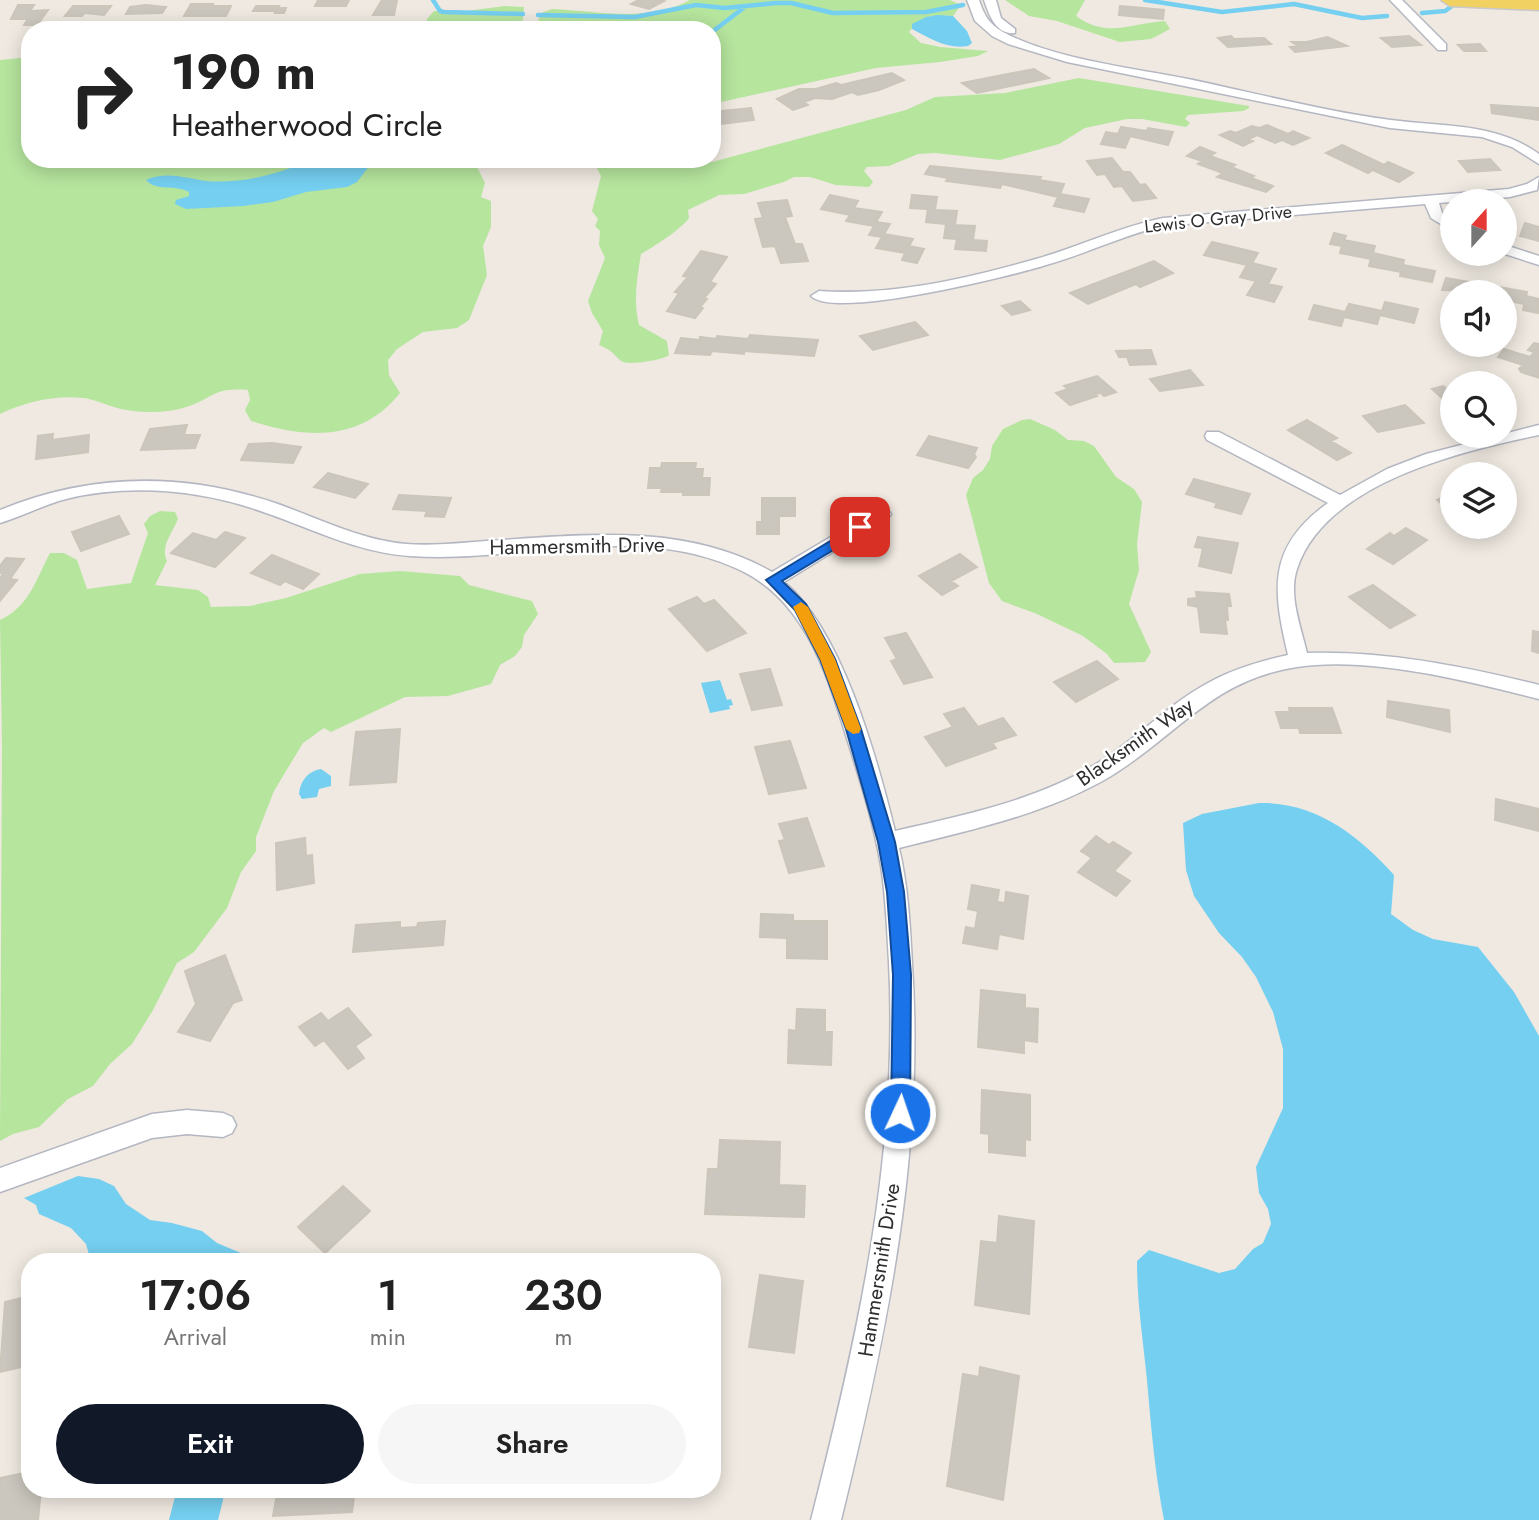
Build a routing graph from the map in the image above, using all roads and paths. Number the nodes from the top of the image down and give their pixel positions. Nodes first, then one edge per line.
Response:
1 (973, 0) edge
2 (990, 0) edge
3 (1396, 0) edge
4 (1450, 0) edge
5 (1539, 4) edge
6 (1033, 46) junction
7 (1442, 47) dead end
8 (1539, 160) edge
9 (1539, 181) edge
10 (1431, 200) junction
11 (1440, 218) edge
12 (1517, 253) edge
13 (1539, 261) edge
14 (819, 296) dead end
15 (1539, 430) edge
16 (1213, 436) dead end
17 (1341, 503) junction
18 (882, 514) dead end
19 (0, 517) edge
20 (773, 580) junction
21 (1299, 660) junction
22 (1539, 692) edge
23 (887, 842) junction
24 (223, 1125) dead end
25 (0, 1180) edge
26 (826, 1520) edge

1 - 6 street
2 - 6 street
3 - 7 street
4 - 5 main road
6 - 8 street
9 - 10 street, Lewis O Gray Drive
10 - 11 street
10 - 14 street, Lewis O Gray Drive
12 - 13 street
15 - 17 street
16 - 17 street
17 - 21 street
18 - 20 street
19 - 20 street, Hammersmith Drive
20 - 23 street, Hammersmith Drive
21 - 22 street, Blacksmith Way
21 - 23 street, Blacksmith Way
23 - 26 street, Hammersmith Drive
24 - 25 street

